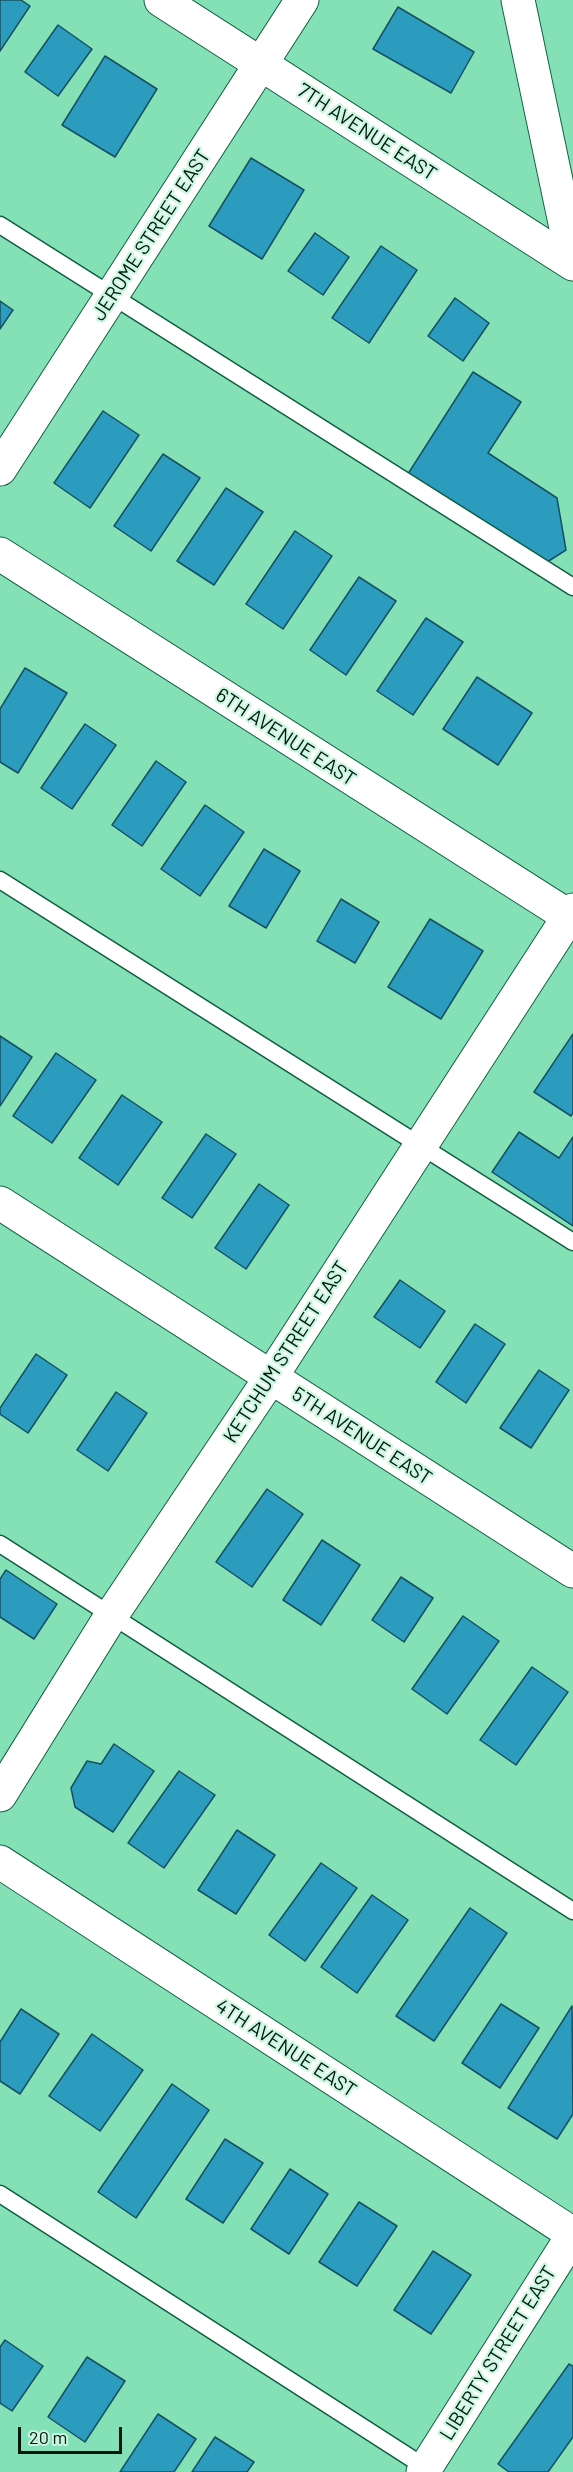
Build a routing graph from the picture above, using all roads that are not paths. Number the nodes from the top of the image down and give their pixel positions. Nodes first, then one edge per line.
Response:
1 (161, 0) edge
2 (302, 0) edge
3 (518, 0) edge
4 (261, 64) junction
5 (0, 225) edge
6 (573, 263) edge
7 (112, 296) junction
8 (0, 469) edge
9 (0, 554) edge
10 (573, 587) edge
11 (0, 880) edge
12 (572, 915) edge
13 (421, 1146) junction
14 (0, 1203) edge
15 (573, 1242) edge
16 (271, 1377) junction
17 (0, 1544) edge
18 (573, 1571) edge
19 (111, 1616) junction
20 (0, 1795) edge
21 (0, 1862) edge
22 (573, 1911) edge
23 (0, 2194) edge
24 (573, 2234) edge
25 (428, 2470) edge

1 - 4 street, 7TH AVENUE EAST
2 - 4 street, JEROME STREET EAST
3 - 6 street
4 - 6 street, 7TH AVENUE EAST
4 - 7 street, JEROME STREET EAST
5 - 7 lane
7 - 8 street, JEROME STREET EAST
7 - 10 lane
9 - 12 street, 6TH AVENUE EAST
11 - 13 lane
12 - 13 street, KETCHUM STREET EAST
13 - 15 lane
13 - 16 street, KETCHUM STREET EAST
14 - 16 street, 5TH AVENUE EAST
16 - 18 street, 5TH AVENUE EAST
16 - 19 street, KETCHUM STREET EAST
17 - 19 lane
19 - 20 street, KETCHUM STREET EAST
19 - 22 lane
21 - 24 street, 4TH AVENUE EAST
23 - 25 lane
24 - 25 street, LIBERTY STREET EAST

